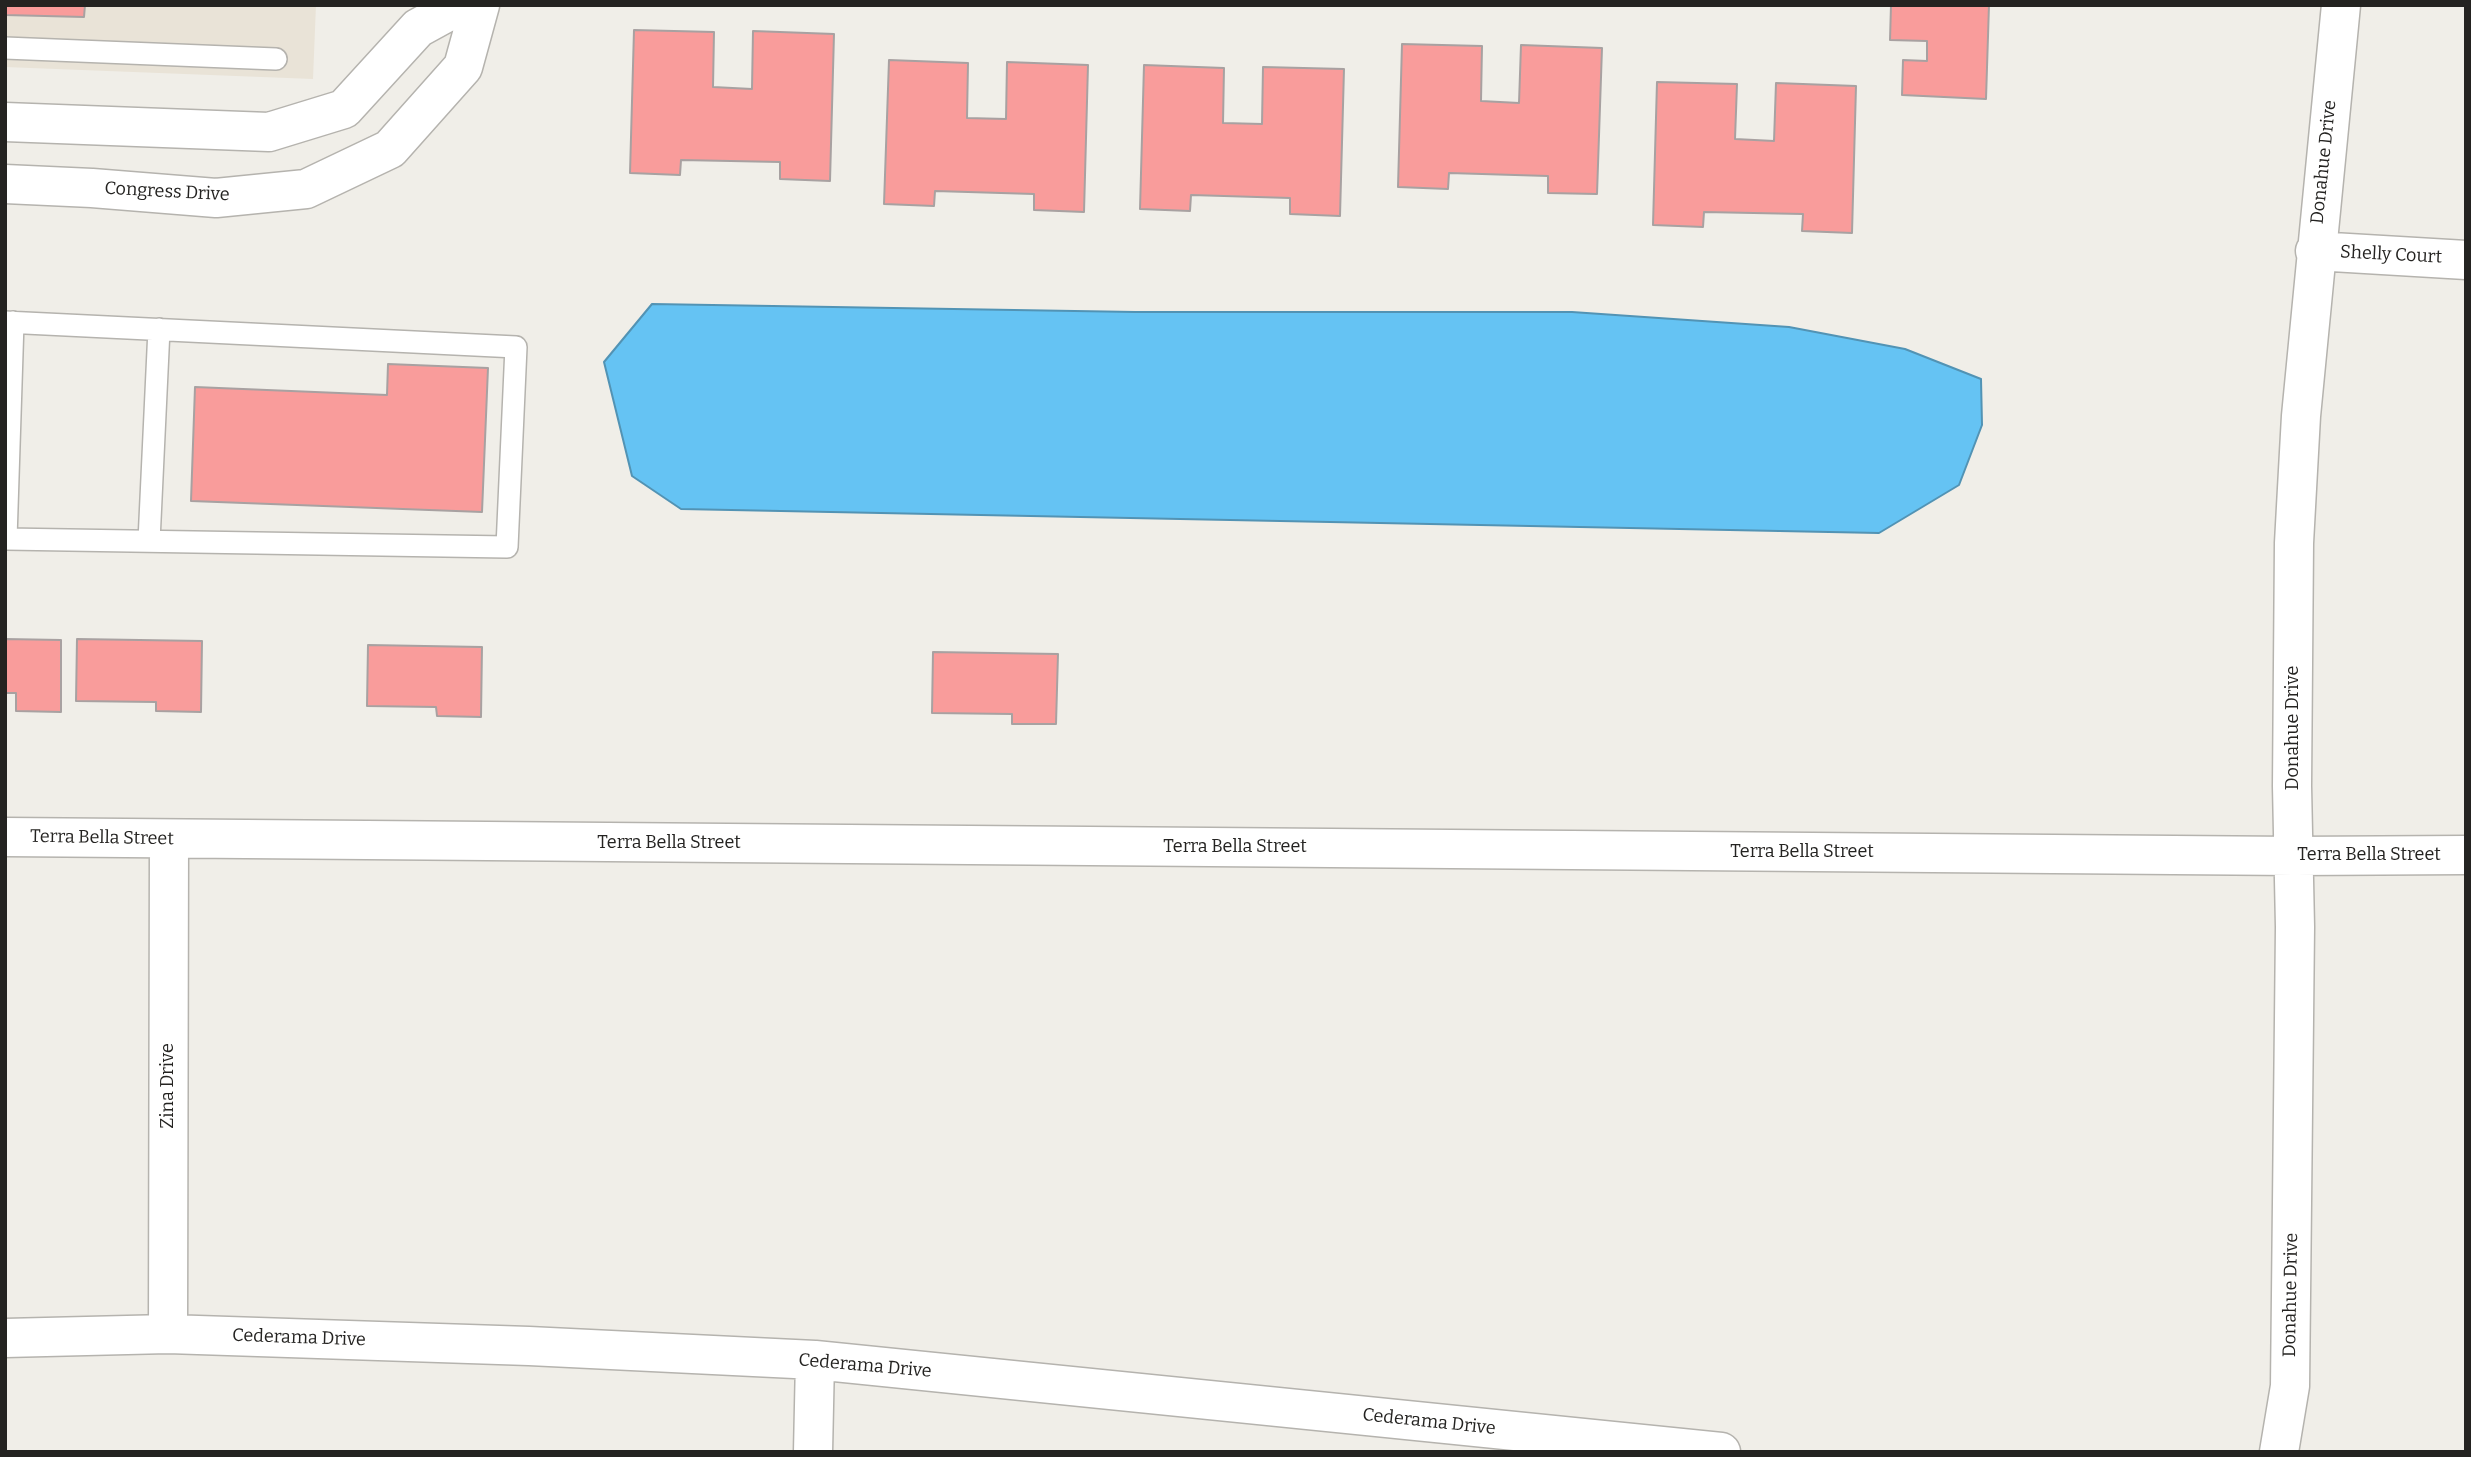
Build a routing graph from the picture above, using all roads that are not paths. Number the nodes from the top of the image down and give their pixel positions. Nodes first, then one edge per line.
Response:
1 (460, 5) edge
2 (480, 5) edge
3 (2341, 5) edge
4 (5, 48) edge
5 (276, 59) dead end
6 (5, 122) edge
7 (57, 124) junction
8 (5, 184) edge
9 (55, 186) junction
10 (2315, 251) junction
11 (2466, 260) edge
12 (9, 322) edge
13 (159, 329) junction
14 (149, 541) junction
15 (5, 837) edge
16 (169, 839) junction
17 (2466, 855) edge
18 (2294, 856) junction
19 (168, 1334) junction
20 (5, 1338) edge
21 (816, 1360) junction
22 (813, 1452) edge
23 (1721, 1452) edge
24 (2279, 1452) edge

1 - 7 street
2 - 9 street, Congress Drive
3 - 10 street, Donahue Drive
4 - 5 lane
6 - 7 street
7 - 9 street
8 - 9 street, Congress Drive
10 - 11 street, Shelly Court
10 - 18 street, Donahue Drive
12 - 13 lane
12 - 14 lane
13 - 14 lane
13 - 14 lane
15 - 16 street, Terra Bella Street
16 - 18 street, Terra Bella Street
16 - 19 street, Zina Drive
17 - 18 street, Terra Bella Street
18 - 24 street, Donahue Drive
19 - 20 street, Cederama Drive
19 - 21 street, Cederama Drive
21 - 22 street
21 - 23 street, Cederama Drive

